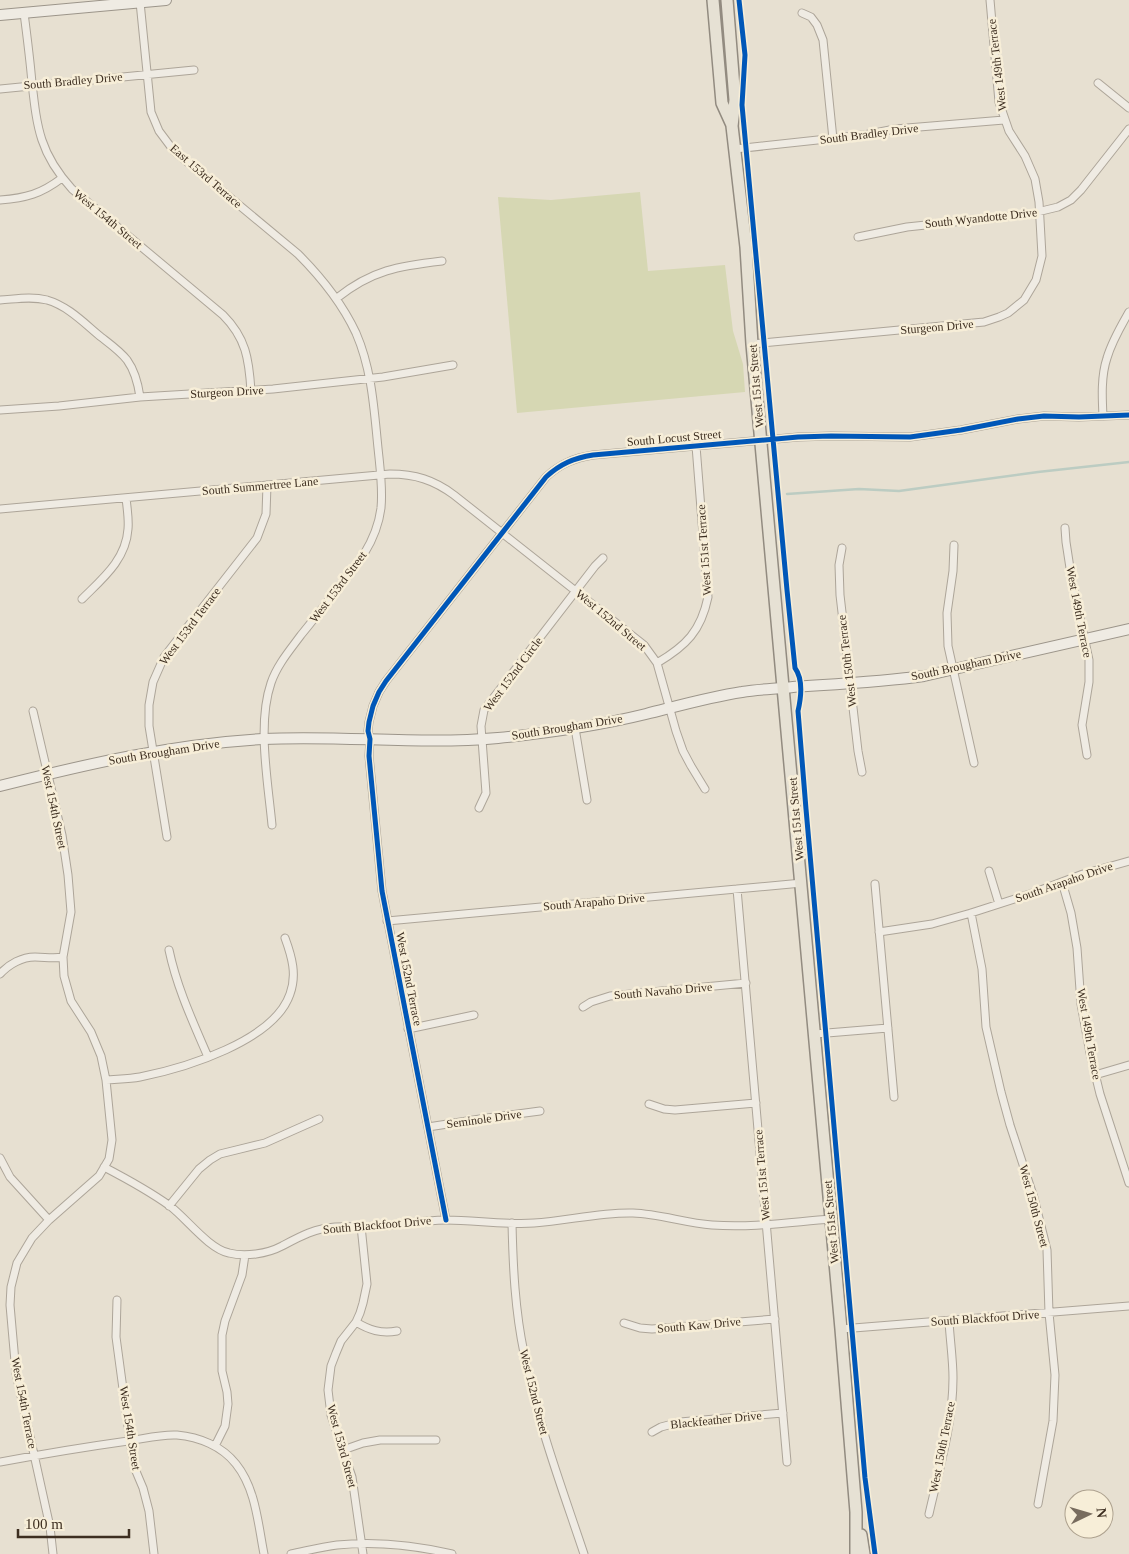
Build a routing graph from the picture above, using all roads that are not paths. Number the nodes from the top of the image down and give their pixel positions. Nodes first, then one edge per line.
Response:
1 (166, 0) edge
2 (713, 0) edge
3 (726, 0) edge
4 (990, 0) edge
5 (140, 2) junction
6 (24, 13) junction
7 (802, 13) dead end
8 (0, 15) edge
9 (194, 70) dead end
10 (147, 74) junction
11 (1098, 83) dead end
12 (32, 85) junction
13 (0, 89) edge
14 (1129, 108) edge
15 (1004, 120) junction
16 (732, 126) junction
17 (1129, 129) edge
18 (833, 139) junction
19 (735, 149) junction
20 (62, 178) junction
21 (0, 200) edge
22 (1039, 212) junction
23 (858, 237) dead end
24 (442, 261) dead end
25 (337, 298) junction
26 (0, 300) edge
27 (1129, 312) edge
28 (346, 314) joint
29 (752, 344) junction
30 (453, 365) dead end
31 (370, 378) junction
32 (251, 390) junction
33 (140, 396) junction
34 (0, 410) edge
35 (1129, 415) edge
36 (1103, 416) junction
37 (761, 439) junction
38 (696, 446) junction
39 (380, 475) junction
40 (267, 485) junction
41 (126, 498) junction
42 (0, 509) edge
43 (1065, 528) dead end
44 (502, 533) junction
45 (954, 545) dead end
46 (842, 548) dead end
47 (603, 558) dead end
48 (576, 591) junction
49 (82, 599) dead end
50 (1129, 629) edge
51 (1085, 639) junction
52 (657, 663) junction
53 (952, 670) junction
54 (849, 683) junction
55 (784, 688) junction
56 (669, 707) junction
57 (33, 711) dead end
58 (575, 728) junction
59 (265, 739) junction
60 (370, 739) junction
61 (482, 739) junction
62 (153, 751) junction
63 (1087, 755) dead end
64 (974, 762) dead end
65 (862, 772) dead end
66 (48, 774) junction
67 (0, 786) edge
68 (705, 789) dead end
69 (587, 800) dead end
70 (479, 808) dead end
71 (272, 826) dead end
72 (167, 837) dead end
73 (1129, 861) edge
74 (989, 871) dead end
75 (1062, 882) junction
76 (802, 883) junction
77 (875, 884) dead end
78 (738, 889) junction
79 (999, 904) junction
80 (971, 913) junction
81 (387, 921) junction
82 (879, 932) junction
83 (285, 938) dead end
84 (169, 950) dead end
85 (63, 957) junction
86 (0, 974) edge
87 (746, 983) junction
88 (583, 1007) dead end
89 (474, 1015) dead end
90 (888, 1028) junction
91 (408, 1029) junction
92 (815, 1034) junction
93 (208, 1057) junction
94 (1129, 1065) edge
95 (1095, 1075) junction
96 (106, 1080) junction
97 (894, 1096) dead end
98 (756, 1103) junction
99 (649, 1104) dead end
100 (540, 1111) dead end
101 (319, 1119) dead end
102 (428, 1127) junction
103 (0, 1158) edge
104 (104, 1167) junction
105 (1129, 1183) edge
106 (169, 1206) junction
107 (831, 1219) junction
108 (49, 1220) junction
109 (446, 1220) junction
110 (512, 1223) junction
111 (767, 1224) junction
112 (361, 1226) junction
113 (245, 1255) junction
114 (117, 1300) dead end
115 (1129, 1306) edge
116 (1049, 1313) junction
117 (775, 1319) junction
118 (949, 1320) junction
119 (356, 1322) junction
120 (624, 1323) dead end
121 (841, 1329) junction
122 (397, 1332) dead end
123 (783, 1413) junction
124 (652, 1432) dead end
125 (436, 1440) dead end
126 (130, 1441) junction
127 (215, 1446) junction
128 (343, 1450) junction
129 (34, 1456) junction
130 (0, 1462) edge
131 (788, 1462) dead end
132 (1038, 1504) dead end
133 (856, 1512) junction
134 (929, 1514) dead end
135 (362, 1544) junction
136 (856, 1550) edge
137 (53, 1554) edge
138 (154, 1554) edge
139 (264, 1554) edge
140 (291, 1554) edge
141 (363, 1554) edge
142 (452, 1554) edge
143 (584, 1554) edge
144 (864, 1554) edge

1 - 5 street
2 - 16 main road, West 151st Street
3 - 16 main road, West 151st Street
4 - 15 street, West 149th Terrace
5 - 6 street
5 - 10 street, East 153rd Terrace
6 - 8 street
6 - 12 street, West 154th Street
7 - 18 street
9 - 10 street
10 - 12 street, South Bradley Drive
10 - 25 street, East 153rd Terrace
11 - 14 street
12 - 13 street, South Bradley Drive
12 - 20 street, West 154th Street
15 - 18 street, South Bradley Drive
15 - 22 street, West 149th Terrace
16 - 19 main road, West 151st Street
17 - 22 street, South Wyandotte Drive
18 - 19 street, South Bradley Drive
19 - 29 main road, West 151st Street
20 - 21 street
20 - 32 street, West 154th Street
22 - 23 street, South Wyandotte Drive
22 - 29 street, Sturgeon Drive
24 - 25 street
25 - 28 street, East 153rd Terrace
26 - 33 street
27 - 36 street
28 - 31 street, West 153rd Street
29 - 37 main road, West 151st Street
30 - 31 street, Sturgeon Drive
31 - 32 street, Sturgeon Drive
31 - 39 street, West 153rd Street
32 - 33 street, Sturgeon Drive
33 - 34 street, Sturgeon Drive
35 - 36 street, South Locust Street
36 - 37 street, South Locust Street
37 - 38 street, South Locust Street
37 - 55 main road, West 151st Street
38 - 44 street, South Locust Street
38 - 52 street, West 151st Terrace
39 - 40 street, South Summertree Lane
39 - 44 street, South Summertree Lane
39 - 59 street, West 153rd Street
40 - 41 street, South Summertree Lane
40 - 62 street, West 153rd Terrace
41 - 42 street, South Summertree Lane
41 - 49 street
43 - 51 street, West 149th Terrace
44 - 48 street, West 152nd Street
44 - 60 street, South Locust Street
45 - 53 street
46 - 54 street, West 150th Terrace
47 - 48 street, West 152nd Circle
48 - 52 street, West 152nd Street
48 - 61 street, West 152nd Circle
50 - 51 street, South Brougham Drive
51 - 53 street, South Brougham Drive
51 - 63 street, West 149th Terrace
52 - 56 street, West 152nd Street
53 - 54 street, South Brougham Drive
53 - 64 street
54 - 55 street, South Brougham Drive
54 - 65 street, West 150th Terrace
55 - 56 street, South Brougham Drive
55 - 76 main road, West 151st Street
56 - 58 street, South Brougham Drive
56 - 68 street, West 152nd Street
57 - 66 street, West 154th Street
58 - 61 street, South Brougham Drive
58 - 69 street
59 - 60 street, South Brougham Drive
59 - 62 street, South Brougham Drive
59 - 71 street, West 153rd Street
60 - 61 street, South Brougham Drive
60 - 81 street, West 152nd Terrace
61 - 70 street, West 152nd Circle
62 - 66 street, South Brougham Drive
62 - 72 street, West 153rd Terrace
66 - 67 street, South Brougham Drive
66 - 85 street, West 154th Street
73 - 75 street, South Arapaho Drive
74 - 79 street, South Arapaho Drive
75 - 79 street, South Arapaho Drive
75 - 95 street, West 149th Terrace
76 - 78 street, South Arapaho Drive
76 - 92 main road, West 151st Street
77 - 82 street
78 - 81 street, South Arapaho Drive
78 - 87 street, West 151st Terrace
79 - 80 street, South Arapaho Drive
80 - 82 street, South Arapaho Drive
80 - 116 street, West 150th Street
81 - 91 street, West 152nd Terrace
82 - 90 street
83 - 93 street
84 - 93 street
85 - 86 street
85 - 96 street
87 - 88 street, South Navaho Drive
87 - 98 street, West 151st Terrace
89 - 91 street
90 - 92 street
90 - 97 street
91 - 102 street, West 152nd Terrace
92 - 107 main road, West 151st Street
93 - 96 street
94 - 95 street
95 - 105 street, West 149th Terrace
96 - 104 street
98 - 99 street
98 - 111 street, West 151st Terrace
100 - 102 street, Seminole Drive
101 - 106 street
102 - 109 street, West 152nd Terrace
103 - 108 street
104 - 106 street, South Blackfoot Drive
104 - 108 street
106 - 113 street, South Blackfoot Drive
107 - 111 street, South Blackfoot Drive
107 - 121 main road, West 151st Street
108 - 129 street, West 154th Terrace
109 - 110 street, South Blackfoot Drive
109 - 112 street, South Blackfoot Drive
110 - 111 street, South Blackfoot Drive
110 - 143 street, West 152nd Street
111 - 117 street, West 151st Terrace
112 - 113 street, South Blackfoot Drive
112 - 119 street, West 153rd Street
113 - 127 street
114 - 126 street, West 154th Street
115 - 116 street, South Blackfoot Drive
116 - 118 street, South Blackfoot Drive
116 - 132 street, West 150th Street
117 - 120 street, South Kaw Drive
117 - 123 street, West 151st Terrace
118 - 121 street, South Blackfoot Drive
118 - 134 street, West 150th Terrace
119 - 122 street
119 - 128 street, West 153rd Street
121 - 133 main road, West 151st Street
123 - 124 street, Blackfeather Drive
123 - 131 street, West 151st Terrace
125 - 128 street
126 - 127 street
126 - 129 street
126 - 138 street, West 154th Street
127 - 139 street
128 - 135 street, West 153rd Street
129 - 130 street
129 - 137 street, West 154th Terrace
133 - 136 main road, West 151st Street
133 - 144 main road, West 151st Street
135 - 140 street
135 - 141 street, West 153rd Street
135 - 142 street

